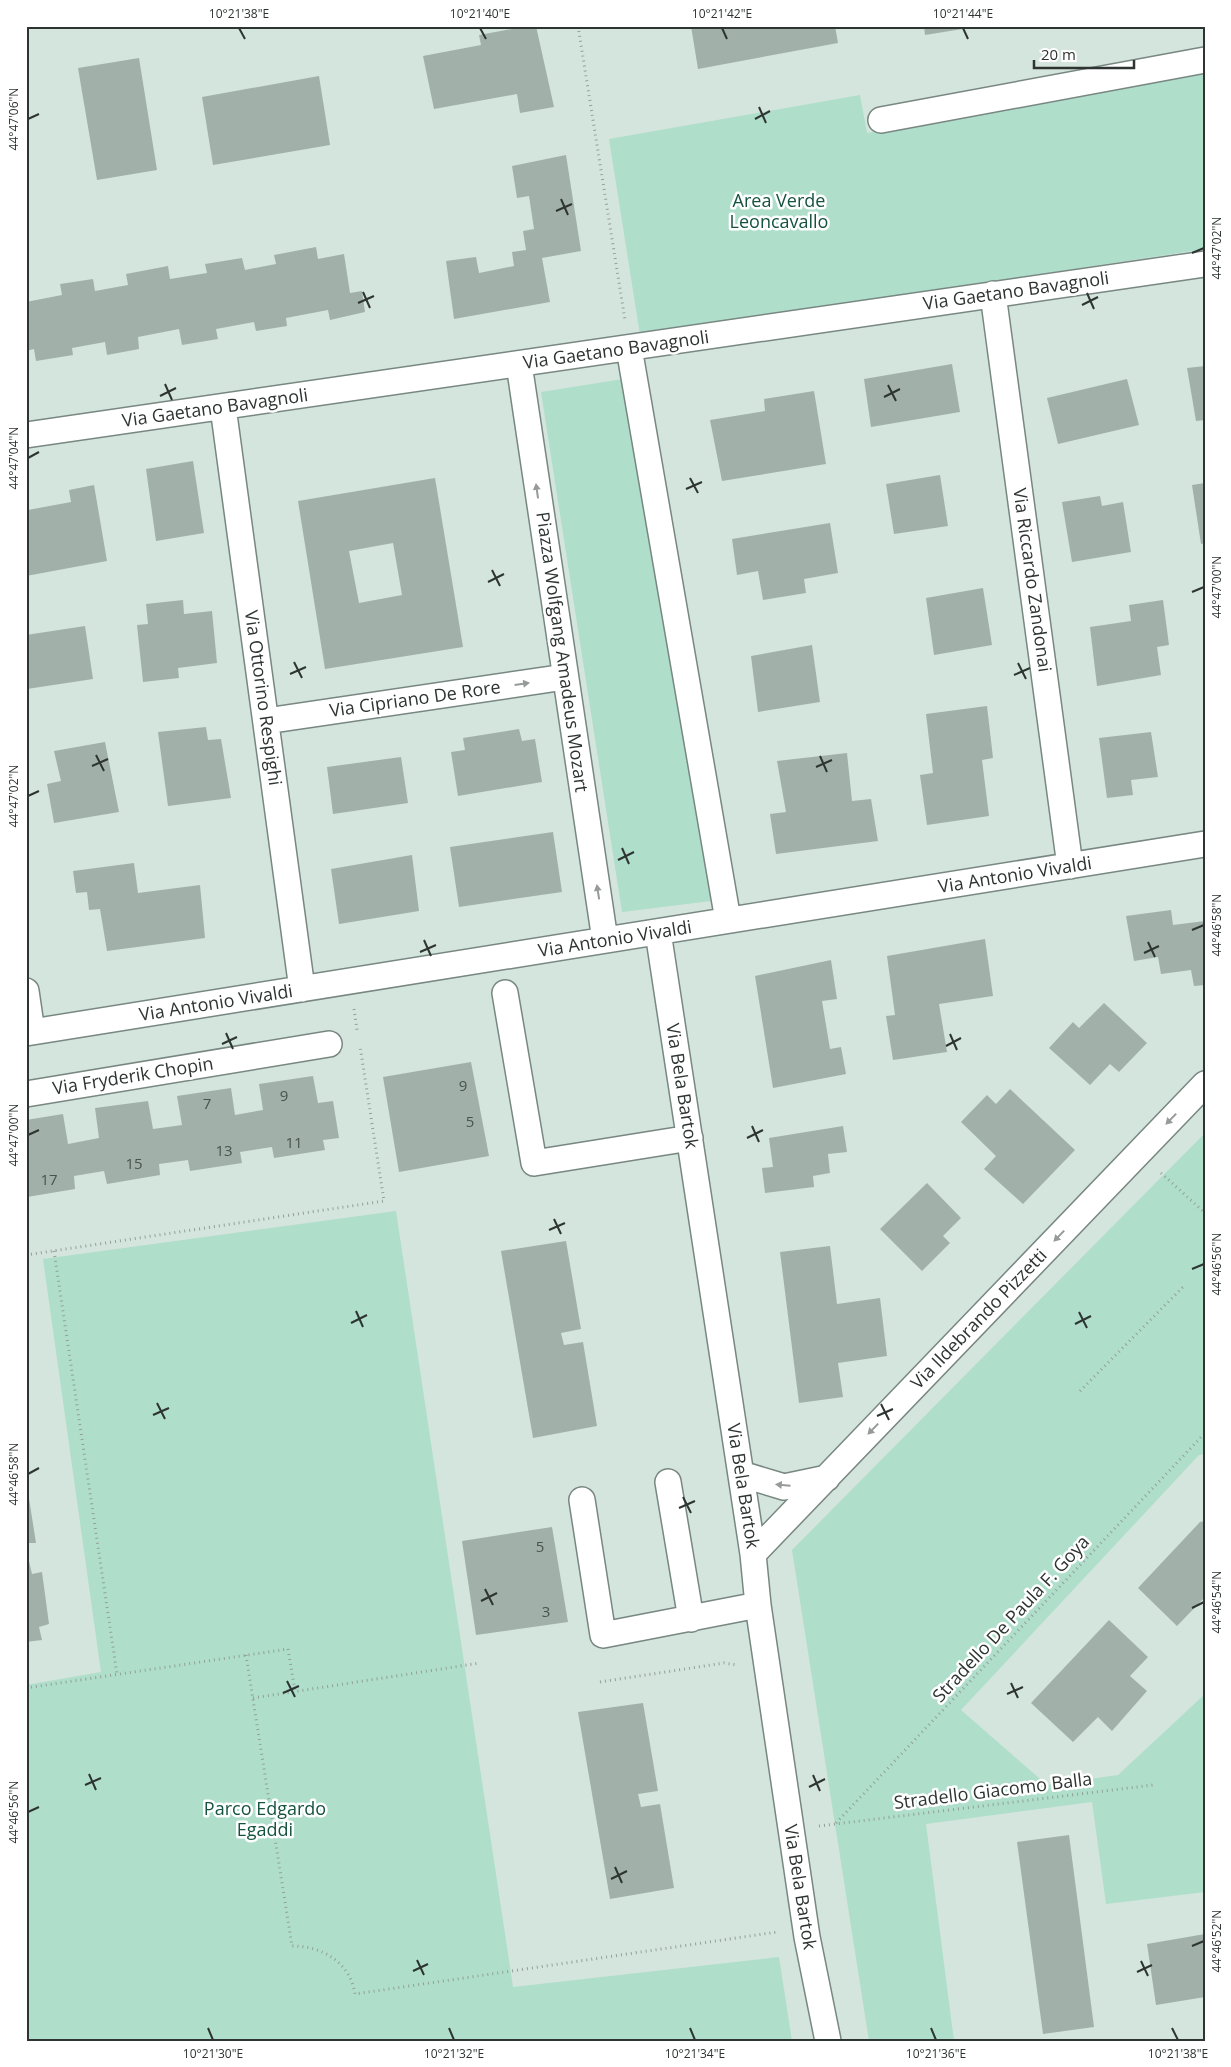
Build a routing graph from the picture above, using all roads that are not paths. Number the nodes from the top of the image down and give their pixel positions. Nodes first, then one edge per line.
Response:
1 (1205, 60) edge
2 (882, 120) dead end
3 (1205, 264) edge
4 (993, 294) junction
5 (629, 348) junction
6 (519, 364) junction
7 (223, 407) junction
8 (26, 435) edge
9 (565, 677) junction
10 (266, 720) junction
11 (1205, 844) edge
12 (1070, 866) junction
13 (728, 920) junction
14 (658, 932) junction
15 (605, 940) junction
16 (302, 989) junction
17 (26, 991) edge
18 (505, 993) dead end
19 (29, 1032) edge
20 (329, 1044) dead end
21 (1205, 1084) edge
22 (26, 1094) edge
23 (690, 1138) junction
24 (741, 1474) junction
25 (826, 1478) junction
26 (668, 1482) dead end
27 (582, 1500) dead end
28 (753, 1554) junction
29 (758, 1605) junction
30 (691, 1619) junction
31 (828, 2041) edge

1 - 2 street
3 - 4 street, Via Gaetano Bavagnoli
4 - 5 street, Via Gaetano Bavagnoli
4 - 12 street, Via Riccardo Zandonai
5 - 6 street, Via Gaetano Bavagnoli
5 - 13 street
6 - 7 street, Via Gaetano Bavagnoli
9 -> 6 street, Piazza Wolfgang Amadeus Mozart
7 - 8 street, Via Gaetano Bavagnoli
7 - 10 street, Via Ottorino Respighi
10 -> 9 street, Via Cipriano De Rore
15 -> 9 street, Piazza Wolfgang Amadeus Mozart
10 - 16 street, Via Ottorino Respighi
11 - 12 street, Via Antonio Vivaldi
12 - 13 street, Via Antonio Vivaldi
13 - 14 street, Via Antonio Vivaldi
14 - 15 street, Via Antonio Vivaldi
14 - 23 street, Via Bela Bartok
15 - 16 street, Via Antonio Vivaldi
16 - 19 street, Via Antonio Vivaldi
17 - 19 street
18 - 23 street
20 - 22 street, Via Fryderik Chopin
21 -> 25 street, Via Ildebrando Pizzetti
23 - 24 street, Via Bela Bartok
25 -> 24 street
24 - 28 street, Via Bela Bartok
25 - 28 street, Via Ildebrando Pizzetti
26 - 30 street
27 - 30 street
28 - 29 street, Via Bela Bartok
29 - 30 street
29 - 31 street, Via Bela Bartok

